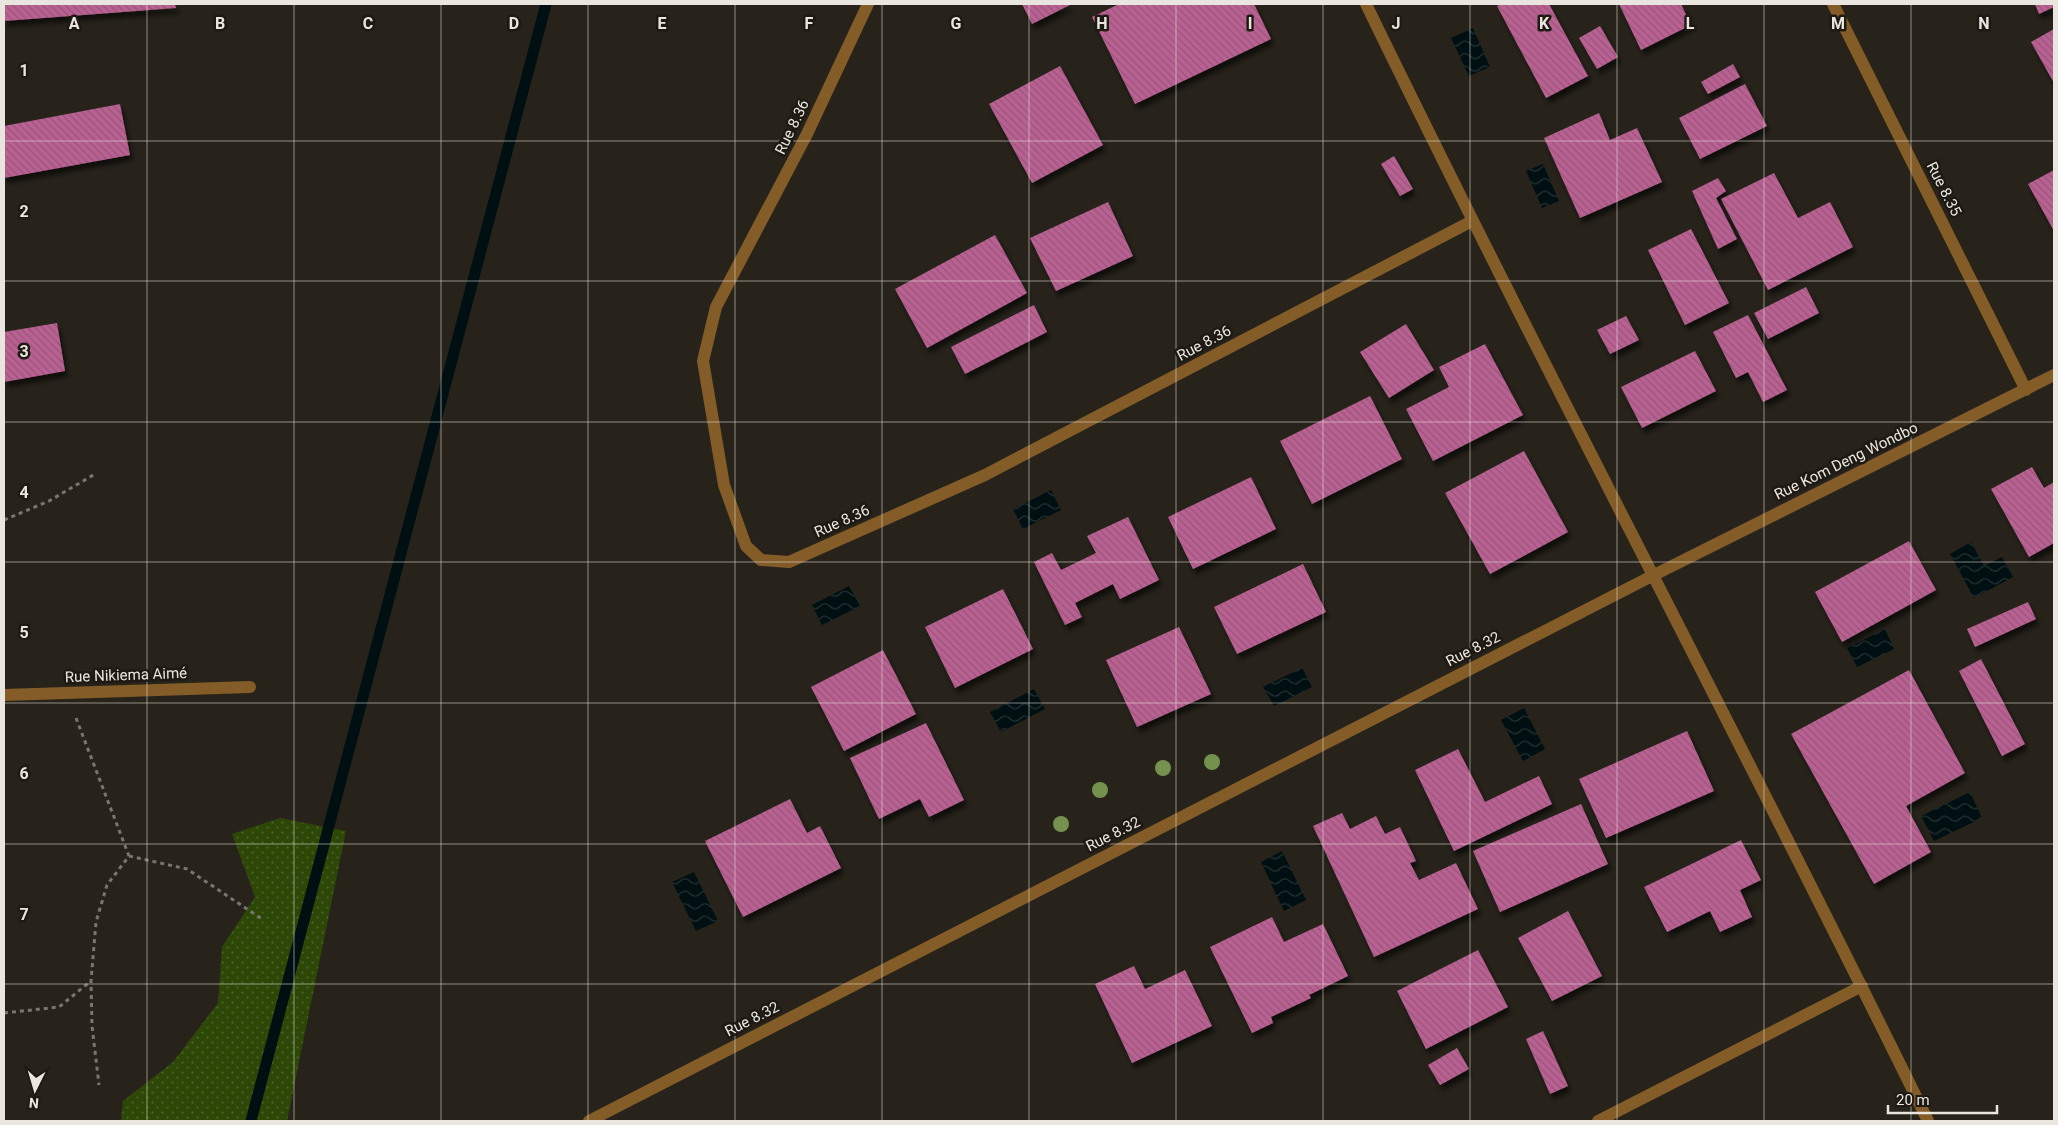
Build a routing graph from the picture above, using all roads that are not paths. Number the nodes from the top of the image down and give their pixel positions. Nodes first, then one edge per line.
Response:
1 (868, 4) edge
2 (1366, 4) edge
3 (1833, 4) edge
4 (1472, 221) junction
5 (2054, 375) edge
6 (2026, 390) junction
7 (1652, 576) junction
8 (250, 687) dead end
9 (4, 694) edge
10 (1862, 986) junction
11 (589, 1121) edge
12 (1598, 1121) edge
13 (1928, 1121) edge

1 - 4 street, Rue 8.36
2 - 4 street
3 - 6 street, Rue 8.35
4 - 7 street
5 - 6 street, Rue Kom Deng Wondbo
6 - 7 street, Rue Kom Deng Wondbo
7 - 10 street
7 - 11 street, Rue 8.32
8 - 9 street, Rue Nikiema Aimé
10 - 12 street
10 - 13 street

